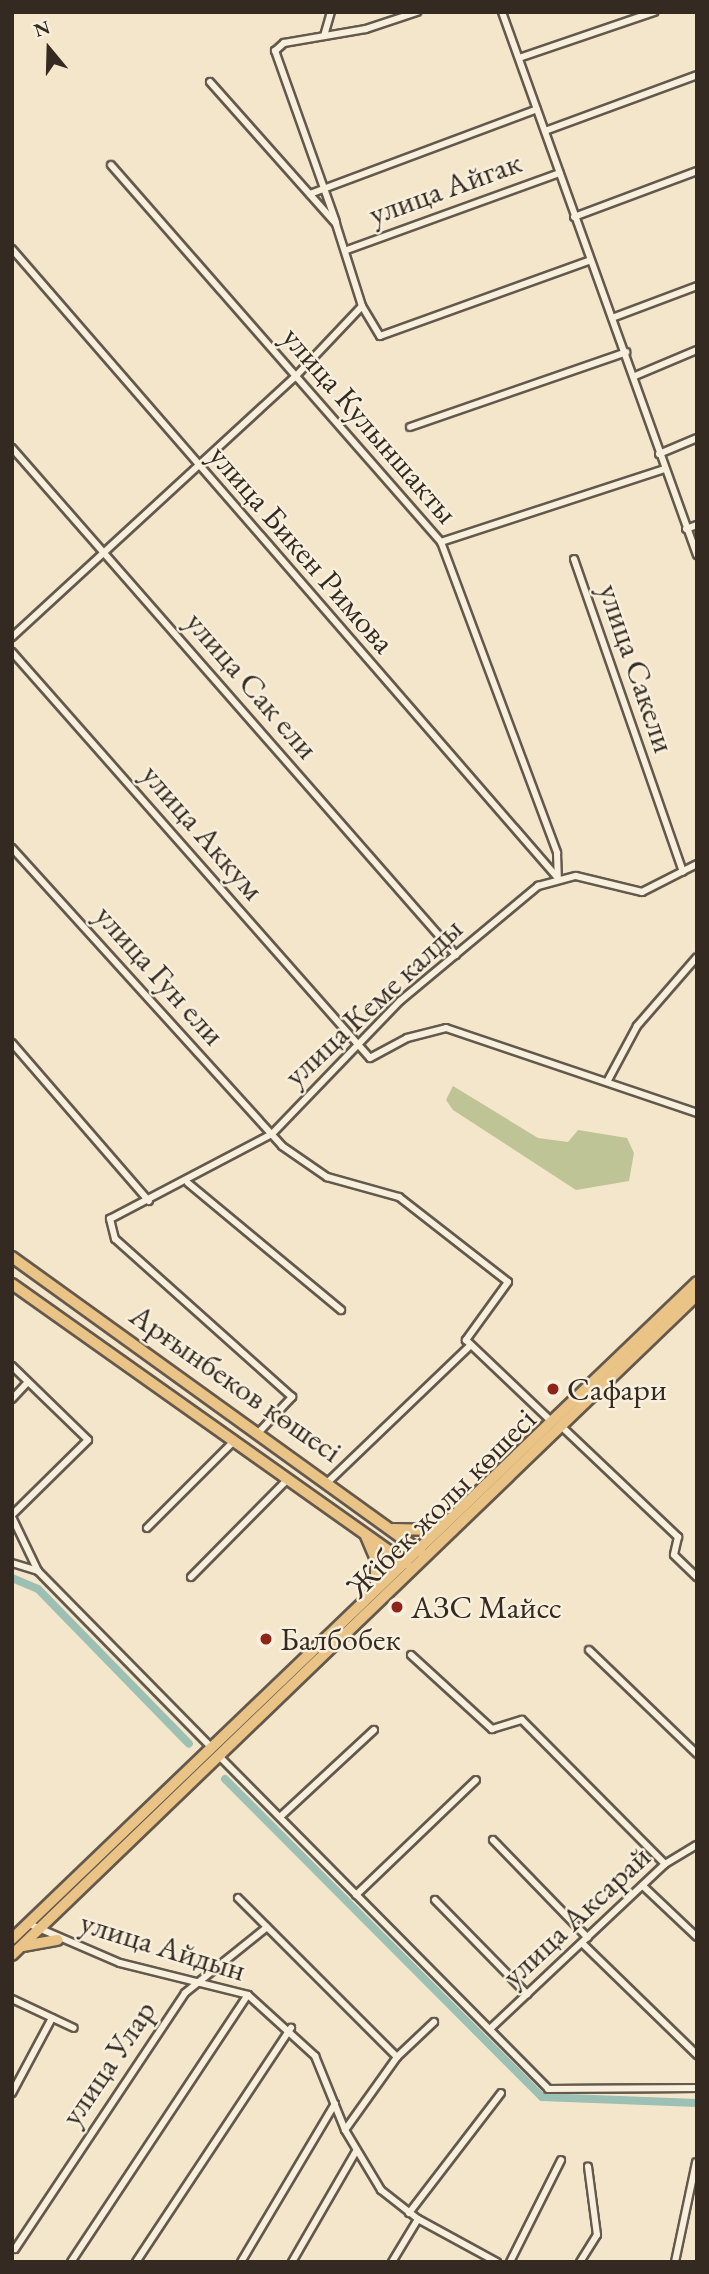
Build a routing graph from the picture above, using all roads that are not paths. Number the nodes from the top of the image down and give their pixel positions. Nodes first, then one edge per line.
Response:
1 (331, 12) edge
2 (417, 12) edge
3 (502, 12) edge
4 (654, 12) edge
5 (324, 36) junction
6 (519, 58) junction
7 (697, 75) edge
8 (210, 82) dead end
9 (537, 108) junction
10 (545, 131) junction
11 (111, 165) dead end
12 (697, 171) edge
13 (560, 173) junction
14 (328, 185) junction
15 (310, 194) junction
16 (574, 217) junction
17 (336, 224) junction
18 (12, 249) edge
19 (347, 250) junction
20 (588, 261) junction
21 (697, 286) edge
22 (362, 306) junction
23 (611, 318) junction
24 (697, 350) edge
25 (626, 352) junction
26 (635, 376) junction
27 (294, 378) junction
28 (410, 427) dead end
29 (697, 438) edge
30 (12, 448) edge
31 (659, 454) junction
32 (198, 467) junction
33 (664, 470) junction
34 (697, 525) edge
35 (686, 529) junction
36 (442, 542) junction
37 (103, 552) junction
38 (697, 555) edge
39 (574, 559) dead end
40 (12, 637) edge
41 (12, 652) edge
42 (12, 848) edge
43 (697, 864) edge
44 (683, 872) junction
45 (558, 878) junction
46 (456, 955) junction
47 (697, 957) edge
48 (12, 1043) edge
49 (358, 1044) junction
50 (607, 1082) junction
51 (697, 1113) edge
52 (272, 1135) junction
53 (188, 1183) junction
54 (149, 1201) junction
55 (12, 1257) edge
56 (697, 1282) edge
57 (12, 1284) edge
58 (697, 1294) edge
59 (341, 1310) dead end
60 (90, 1312) junction
61 (78, 1328) junction
62 (470, 1346) junction
63 (12, 1366) edge
64 (27, 1382) junction
65 (12, 1399) edge
66 (554, 1422) junction
67 (260, 1431) junction
68 (235, 1439) junction
69 (289, 1478) junction
70 (329, 1481) junction
71 (12, 1516) edge
72 (147, 1528) dead end
73 (392, 1529) junction
74 (434, 1530) junction
75 (364, 1532) junction
76 (416, 1547) junction
77 (426, 1555) junction
78 (402, 1560) junction
79 (12, 1563) edge
80 (414, 1568) junction
81 (38, 1571) junction
82 (191, 1577) dead end
83 (697, 1577) edge
84 (376, 1586) junction
85 (589, 1650) dead end
86 (411, 1655) dead end
87 (374, 1730) dead end
88 (210, 1746) junction
89 (697, 1754) edge
90 (219, 1756) junction
91 (476, 1780) dead end
92 (279, 1817) junction
93 (493, 1840) dead end
94 (697, 1845) edge
95 (665, 1864) junction
96 (643, 1886) junction
97 (356, 1895) junction
98 (238, 1898) dead end
99 (435, 1900) dead end
100 (27, 1923) junction
101 (267, 1927) junction
102 (38, 1929) junction
103 (697, 1937) edge
104 (12, 1938) edge
105 (57, 1940) junction
106 (585, 1940) junction
107 (16, 1951) edge
108 (197, 1979) junction
109 (527, 1994) junction
110 (248, 1995) junction
111 (12, 1999) edge
112 (52, 2018) junction
113 (434, 2022) dead end
114 (492, 2027) junction
115 (74, 2028) dead end
116 (291, 2028) junction
117 (697, 2055) edge
118 (397, 2057) junction
119 (696, 2088) edge
120 (12, 2093) edge
121 (501, 2093) dead end
122 (335, 2104) junction
123 (345, 2130) junction
124 (356, 2151) junction
125 (561, 2160) dead end
126 (696, 2162) edge
127 (588, 2167) dead end
128 (409, 2213) junction
129 (418, 2218) junction
130 (15, 2249) dead end
131 (482, 2259) edge
132 (71, 2262) edge
133 (136, 2262) edge
134 (241, 2262) edge
135 (292, 2262) edge
136 (392, 2262) edge
137 (497, 2262) edge
138 (510, 2262) edge
139 (580, 2262) edge
140 (675, 2262) edge

1 - 5 street
2 - 5 street
3 - 6 street
4 - 6 street
5 - 14 street
6 - 9 street
7 - 10 street, улица Айгак
8 - 15 street
9 - 10 street
9 - 14 street
10 - 13 street
11 - 27 street, улица Кулыншакты
12 - 16 street
13 - 16 street
13 - 19 street, улица Айгак
14 - 15 street
14 - 17 street
15 - 17 street
16 - 20 street
17 - 19 street
18 - 32 street, улица Бикен Римова
19 - 22 street
20 - 22 street
20 - 23 street
21 - 23 street
22 - 27 street
23 - 25 street
24 - 26 street
25 - 26 street
25 - 28 street
26 - 31 street
27 - 32 street
27 - 36 street, улица Кулыншакты
29 - 31 street
30 - 37 street, улица Сак ели
31 - 33 street
32 - 37 street
32 - 45 street, улица Бикен Римова
33 - 35 street
33 - 36 street
34 - 35 street
35 - 38 street
36 - 45 street, улица Кулыншакты
37 - 40 street
37 - 46 street, улица Сак ели
39 - 44 street, улица Сакели
41 - 49 street, улица Аккум
42 - 52 street, улица Гун ели
43 - 44 street
44 - 45 street
45 - 46 street, улица Кеме калды
46 - 49 street, улица Кеме калды
47 - 50 street
48 - 54 street
49 - 50 street
49 - 52 street, улица Кеме калды
50 - 51 street
52 - 53 street, улица Кеме калды
52 - 62 street, улица Гун ели
53 - 54 street, улица Кеме калды
53 - 59 street
54 - 67 street, улица Кеме калды
55 - 60 main road, Арғынбеков көшесі
56 - 66 main road, Жібек жолы көшесі
57 - 61 main road, Арғынбеков көшесі
58 - 66 main road, Жібек жолы көшесі
60 - 61 main road
60 - 67 main road, Арғынбеков көшесі
61 - 68 main road, Арғынбеков көшесі
62 - 66 street
62 - 70 street
63 - 64 street
64 - 65 street
64 - 71 street
66 - 74 main road, Жібек жолы көшесі
66 - 77 main road, Жібек жолы көшесі
66 - 83 street
67 - 70 main road, Арғынбеков көшесі
68 - 69 main road, Арғынбеков көшесі
68 - 72 street
69 - 75 main road, Арғынбеков көшесі
69 - 82 street
70 - 73 main road, Арғынбеков көшесі
71 - 81 street
73 - 74 main road
73 - 76 main road, Арғынбеков көшесі
74 - 76 main road, Жібек жолы көшесі
75 - 78 main road, Арғынбеков көшесі
75 - 84 main road
76 - 77 main road, Арғынбеков көшесі
76 - 78 main road, Жібек жолы көшесі
77 - 80 main road, Жібек жолы көшесі
78 - 80 main road, Арғынбеков көшесі
78 - 84 main road, Жібек жолы көшесі
79 - 81 street
80 - 90 main road, Жібек жолы көшесі
81 - 88 street
84 - 88 main road, Жібек жолы көшесі
85 - 89 street
86 - 95 street
87 - 92 street
88 - 100 main road, Жібек жолы көшесі
90 - 92 street
90 - 102 main road, Жібек жолы көшесі
91 - 97 street
92 - 97 street
93 - 106 street
94 - 95 street, улица Аксарай
95 - 96 street, улица Аксарай
96 - 103 street
96 - 106 street, улица Аксарай
97 - 114 street
98 - 101 street
99 - 109 street
100 - 102 street, улица Айдын
100 - 104 main road, Жібек жолы көшесі
101 - 108 street, улица Улар
101 - 118 street
102 - 105 street, улица Айдын
102 - 107 main road, Жібек жолы көшесі
105 - 107 main road
105 - 108 street, улица Айдын
106 - 109 street, улица Аксарай
106 - 117 street
108 - 110 street, улица Айдын
108 - 130 street, улица Улар
109 - 114 street, улица Аксарай
110 - 116 street, улица Айдын
110 - 132 street
111 - 112 street
112 - 115 street
112 - 120 street
113 - 118 street
114 - 119 street
116 - 122 street, улица Айдын
116 - 133 street
118 - 123 street
121 - 128 street
122 - 123 street, улица Айдын
122 - 134 street
123 - 124 street, улица Айдын
124 - 128 street, улица Айдын
124 - 135 street
125 - 138 street
126 - 140 street
127 - 139 street
128 - 129 street, улица Айдын
129 - 131 street, улица Айдын
129 - 136 street
131 - 137 street, улица Айдын

